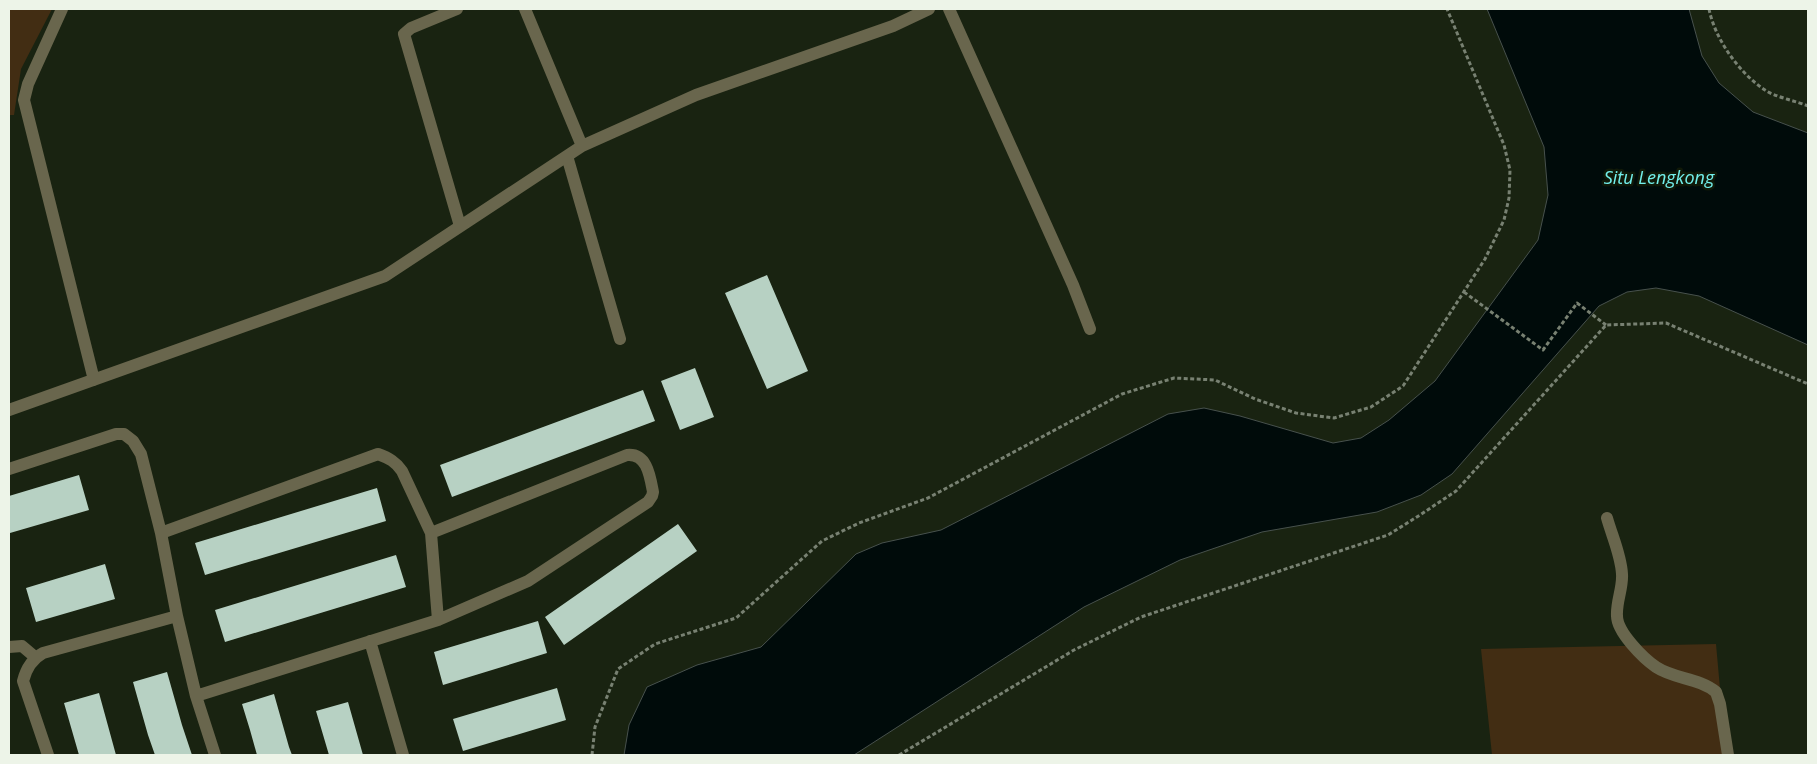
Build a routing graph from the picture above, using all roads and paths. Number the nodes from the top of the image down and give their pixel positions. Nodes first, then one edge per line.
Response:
1 (62, 9) edge
2 (457, 9) edge
3 (525, 9) edge
4 (928, 9) edge
5 (949, 9) edge
6 (1447, 9) edge
7 (1709, 9) edge
8 (1808, 106) edge
9 (582, 146) junction
10 (567, 156) junction
11 (460, 226) junction
12 (1464, 292) junction
13 (1606, 325) junction
14 (1090, 329) dead end
15 (620, 339) dead end
16 (94, 380) junction
17 (1808, 384) edge
18 (9, 410) edge
19 (9, 469) edge
20 (1607, 518) dead end
21 (161, 533) junction
22 (431, 533) junction
23 (177, 616) junction
24 (438, 620) junction
25 (370, 640) junction
26 (9, 647) edge
27 (35, 657) junction
28 (196, 696) junction
29 (48, 755) edge
30 (214, 755) edge
31 (403, 755) edge
32 (592, 755) edge
33 (900, 755) edge
34 (1728, 755) edge

1 - 16 street
2 - 11 street
3 - 9 street
4 - 9 street
5 - 14 street
6 - 12 path
7 - 8 path
9 - 10 street
10 - 11 street
10 - 15 street
11 - 16 street
12 - 13 path
12 - 32 path
13 - 17 path
13 - 33 path
16 - 18 street
19 - 21 street
20 - 34 street
21 - 22 street
21 - 23 street
22 - 24 street
22 - 24 street
23 - 27 street
23 - 28 street
24 - 25 street
25 - 28 street
25 - 31 street
26 - 27 street
27 - 29 street
28 - 30 street

